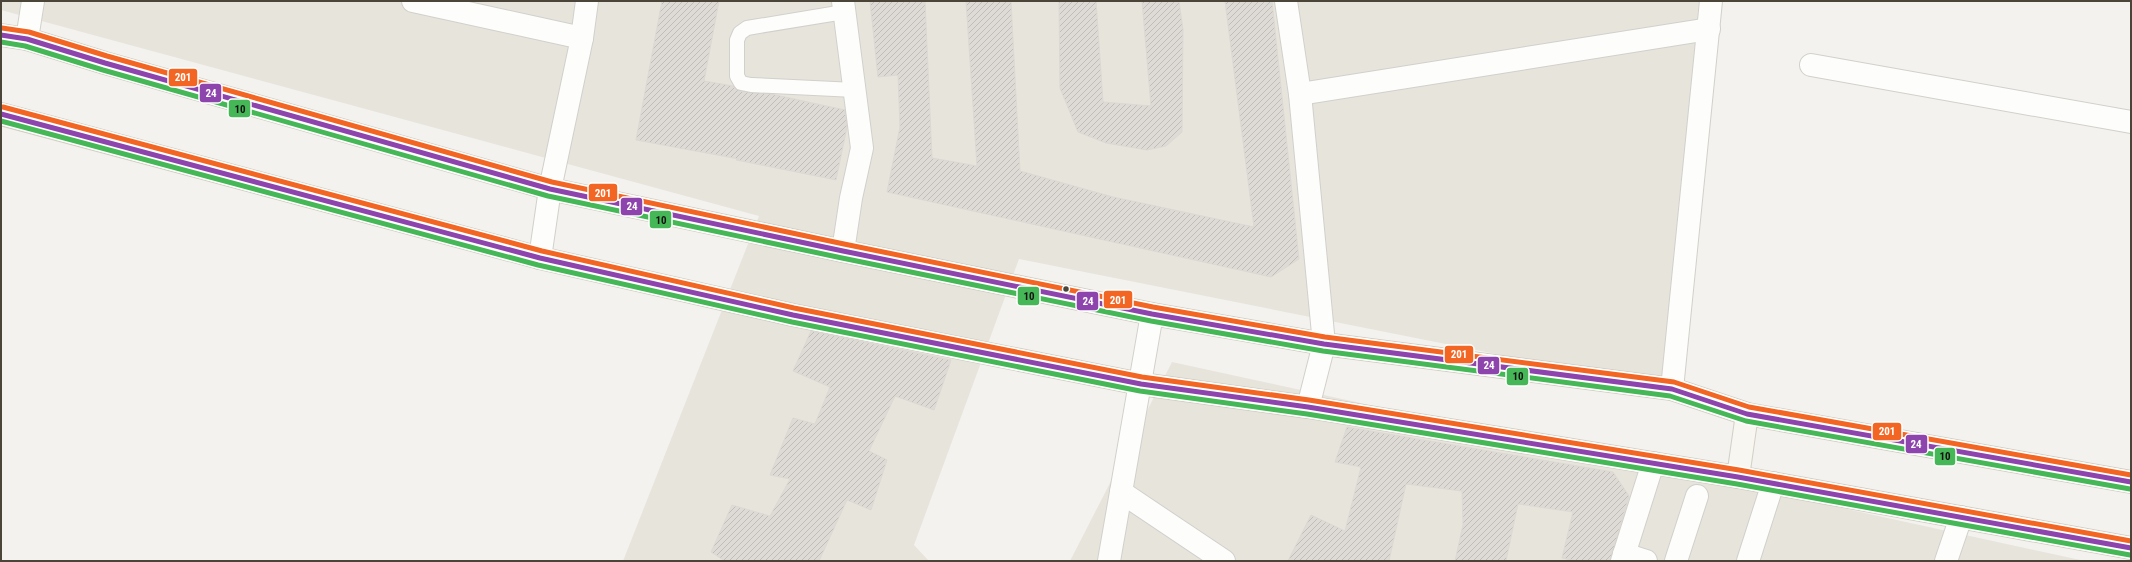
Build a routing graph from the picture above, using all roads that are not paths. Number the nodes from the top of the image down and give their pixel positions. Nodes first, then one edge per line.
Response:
1 (33, 1) edge
2 (412, 1) edge
3 (587, 1) edge
4 (1286, 1) edge
5 (1711, 1) edge
6 (844, 7) edge
7 (1709, 29) junction
8 (1, 35) edge
9 (582, 38) junction
10 (27, 39) junction
11 (1811, 65) dead end
12 (855, 90) junction
13 (1300, 94) junction
14 (1, 114) edge
15 (2131, 122) edge
16 (550, 189) junction
17 (843, 251) junction
18 (540, 258) junction
19 (1152, 314) junction
20 (1324, 344) junction
21 (1141, 384) junction
22 (1672, 389) junction
23 (1308, 407) junction
24 (1747, 414) junction
25 (1653, 462) junction
26 (1738, 476) junction
27 (2131, 482) edge
28 (1773, 483) junction
29 (1121, 492) junction
30 (1697, 496) dead end
31 (1961, 517) junction
32 (2131, 548) edge
33 (1623, 558) edge
34 (1109, 561) edge
35 (1224, 561) edge
36 (1646, 561) edge
37 (1676, 561) edge
38 (1748, 561) edge
39 (1946, 561) edge

1 - 10 street
2 - 9 street
3 - 9 street
4 - 13 street
5 - 7 street
6 - 12 street
6 - 12 lane
7 - 13 street
7 - 22 street
8 - 10 main road
9 - 16 street
10 - 16 main road
11 - 15 street
12 - 17 street
13 - 20 street
14 - 18 main road
16 - 17 main road
16 - 18 street
17 - 19 main road
18 - 21 main road
19 - 20 main road
19 - 21 street
20 - 22 main road
20 - 23 street
21 - 23 main road
21 - 29 street
22 - 24 main road
23 - 25 main road
24 - 26 main road
24 - 27 main road
25 - 26 main road
25 - 33 street
26 - 28 main road
28 - 31 main road
28 - 38 street
29 - 34 street
29 - 35 street
30 - 37 street
31 - 32 main road
31 - 39 street
33 - 36 street

